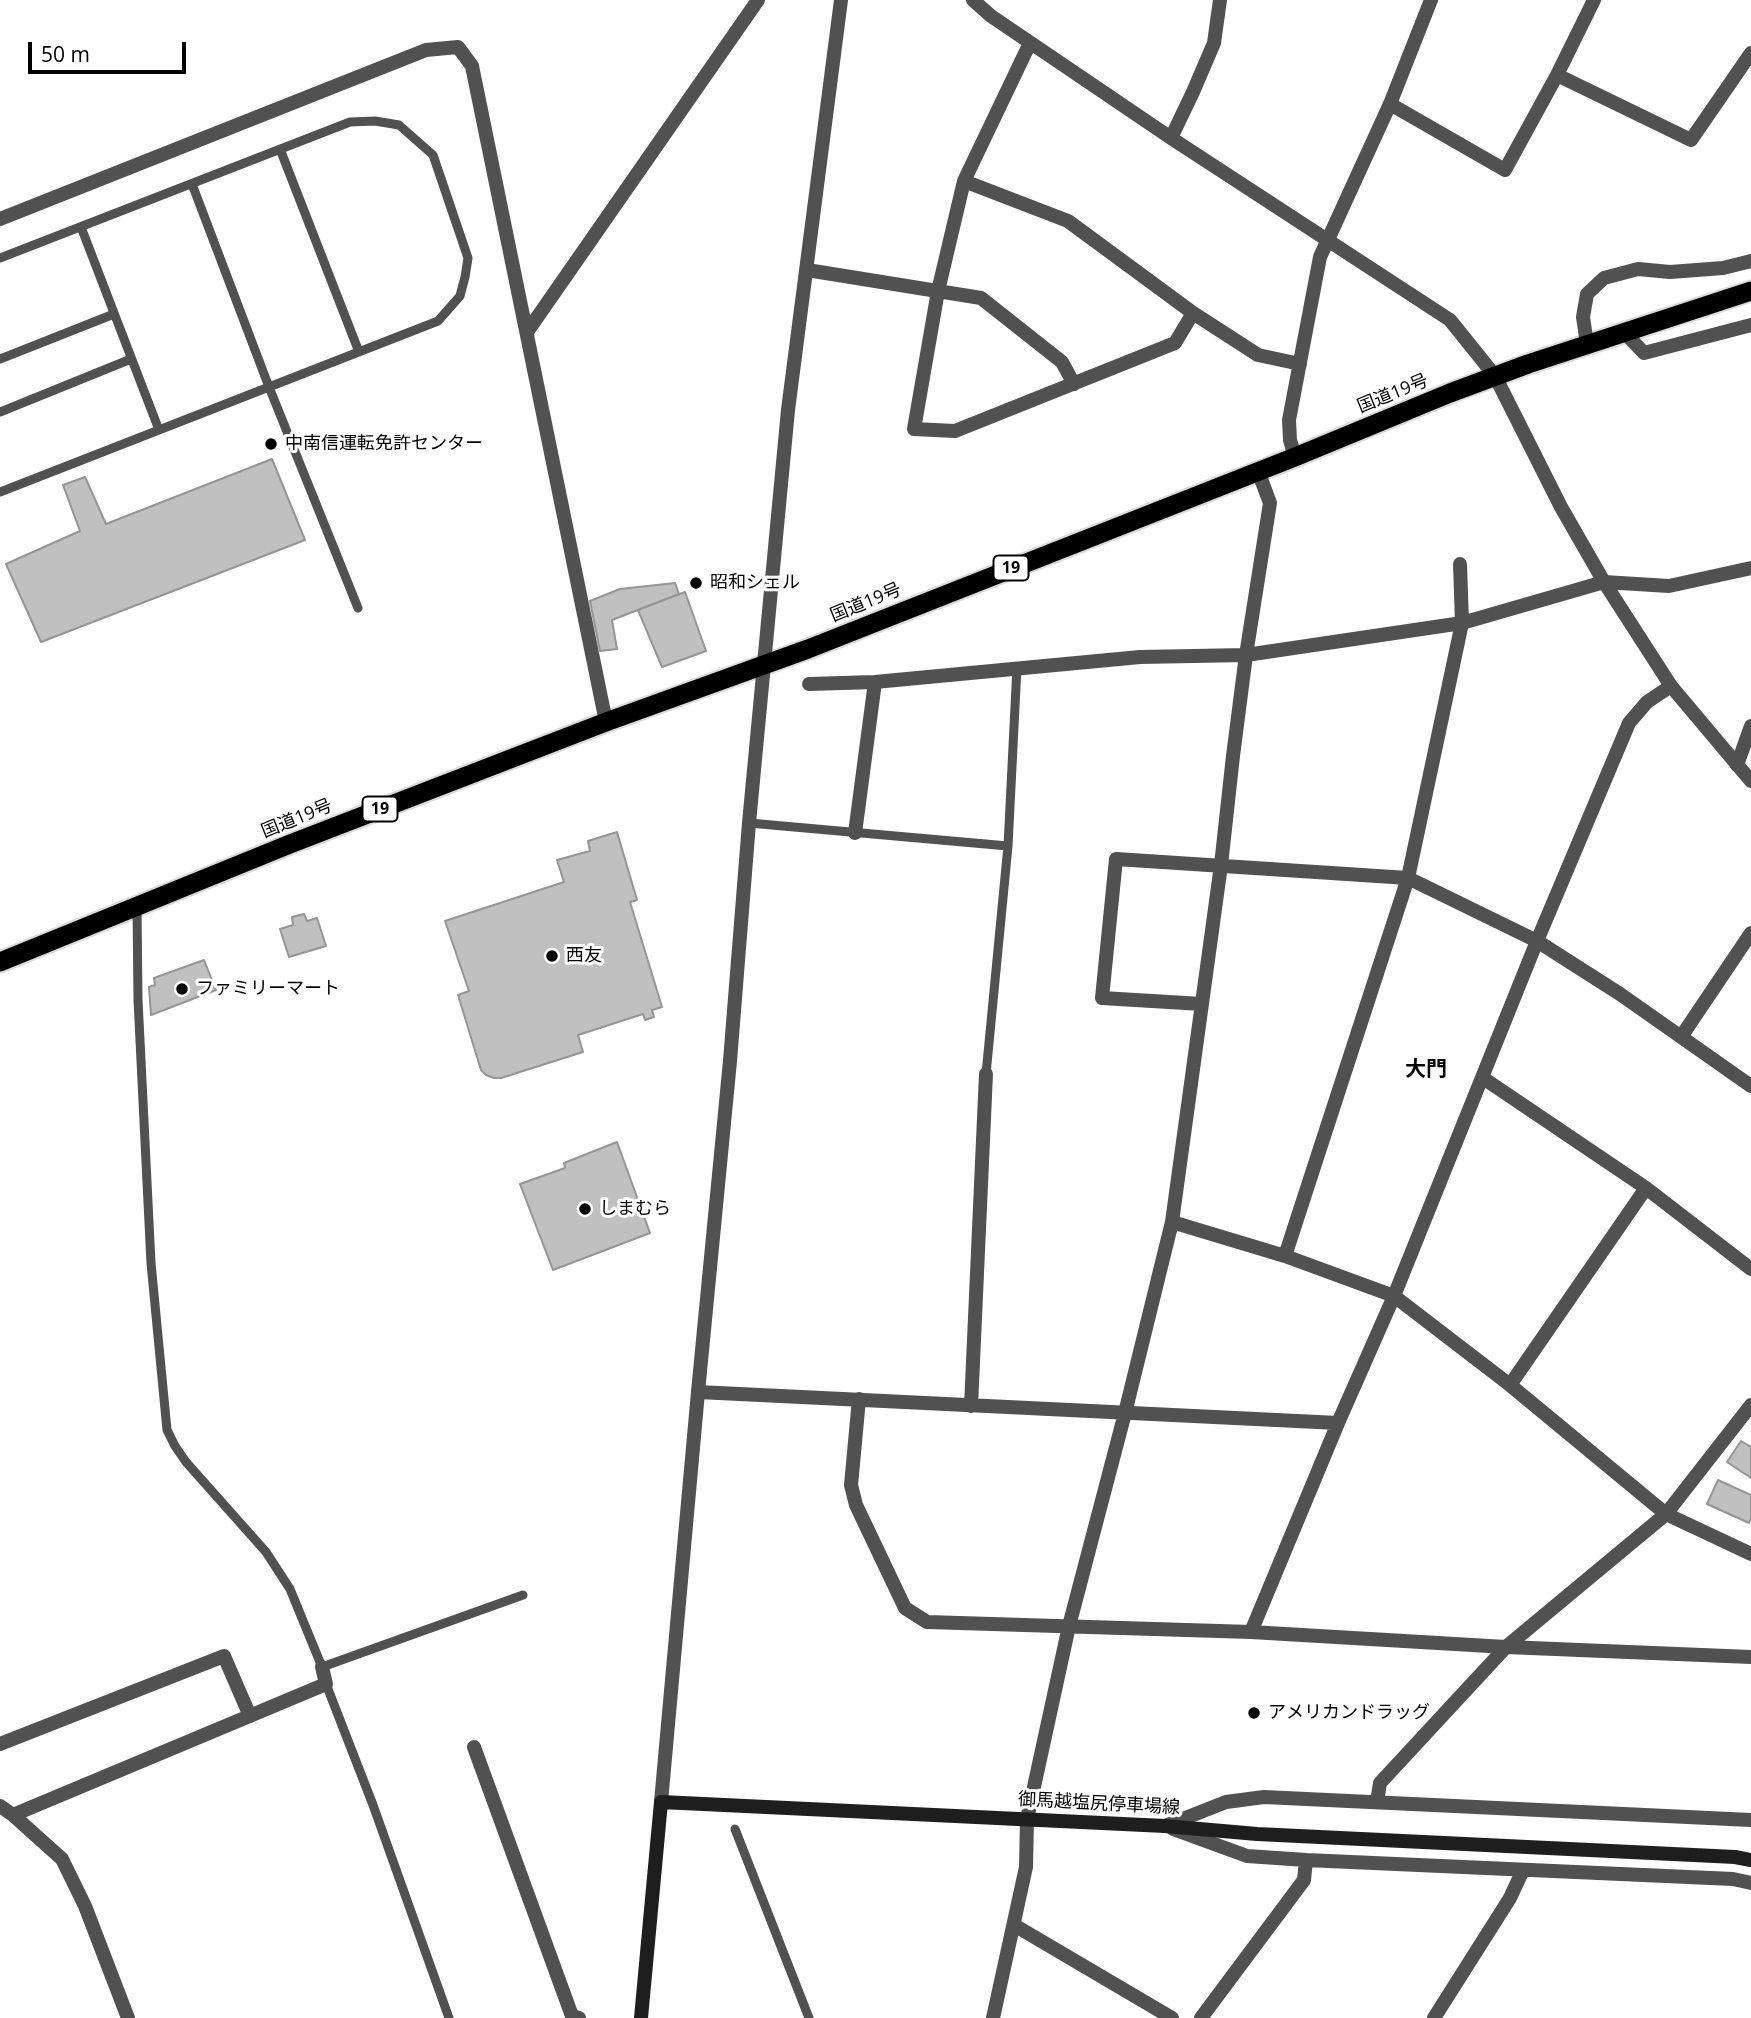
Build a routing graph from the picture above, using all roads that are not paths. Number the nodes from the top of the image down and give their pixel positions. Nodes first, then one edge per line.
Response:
1 (758, 0) edge
2 (841, 0) edge
3 (973, 0) edge
4 (1220, 0) edge
5 (1594, 0) edge
6 (1428, 1) edge
7 (1030, 43) junction
8 (1751, 53) edge
9 (1557, 75) junction
10 (1390, 104) junction
11 (1171, 138) junction
12 (279, 149) junction
13 (964, 181) junction
14 (192, 184) junction
15 (0, 219) edge
16 (81, 227) junction
17 (1328, 239) junction
18 (0, 258) edge
19 (1751, 261) edge
20 (807, 270) junction
21 (938, 291) junction
22 (1751, 291) edge
23 (1193, 313) junction
24 (114, 314) junction
25 (1751, 326) edge
26 (527, 332) junction
27 (1624, 332) junction
28 (1587, 344) junction
29 (359, 352) junction
30 (0, 359) edge
31 (131, 359) junction
32 (1300, 364) junction
33 (1495, 376) junction
34 (1074, 384) junction
35 (269, 387) junction
36 (0, 412) edge
37 (159, 430) junction
38 (1295, 457) junction
39 (1258, 471) junction
40 (0, 492) edge
41 (1460, 565) dead end
42 (1751, 568) edge
43 (1604, 582) junction
44 (358, 608) dead end
45 (1462, 623) junction
46 (1246, 655) junction
47 (764, 665) junction
48 (1017, 667) junction
49 (875, 682) junction
50 (809, 684) dead end
51 (1671, 686) junction
52 (606, 722) junction
53 (1751, 726) edge
54 (1737, 765) junction
55 (1751, 781) edge
56 (749, 823) junction
57 (855, 833) junction
58 (1008, 846) junction
59 (1221, 864) junction
60 (1408, 878) junction
61 (137, 907) junction
62 (1751, 933) edge
63 (1538, 941) junction
64 (0, 962) edge
65 (1202, 1004) junction
66 (1681, 1037) junction
67 (986, 1074) joint
68 (1483, 1078) junction
69 (1751, 1086) edge
70 (1646, 1188) junction
71 (1172, 1222) junction
72 (1285, 1256) junction
73 (1751, 1269) edge
74 (1394, 1296) junction
75 (1510, 1385) junction
76 (698, 1392) junction
77 (859, 1399) junction
78 (1751, 1405) edge
79 (971, 1406) junction
80 (1125, 1413) junction
81 (1338, 1423) junction
82 (1666, 1514) junction
83 (1751, 1555) edge
84 (523, 1595) dead end
85 (1069, 1626) junction
86 (1251, 1632) junction
87 (1507, 1647) junction
88 (1751, 1657) edge
89 (322, 1667) junction
90 (326, 1684) junction
91 (250, 1716) junction
92 (0, 1744) edge
93 (474, 1747) dead end
94 (661, 1802) junction
95 (1377, 1802) junction
96 (0, 1806) edge
97 (13, 1815) junction
98 (1027, 1819) junction
99 (1751, 1820) edge
100 (1166, 1826) junction
101 (735, 1829) dead end
102 (1306, 1860) junction
103 (1751, 1860) edge
104 (1523, 1870) junction
105 (1751, 1883) edge
106 (1014, 1925) junction
107 (128, 2018) edge
108 (449, 2018) edge
109 (579, 2018) edge
110 (641, 2018) edge
111 (809, 2018) edge
112 (993, 2018) edge
113 (1172, 2018) edge
114 (1201, 2018) edge
115 (1434, 2018) edge

1 - 26 street
2 - 20 street
3 - 7 street
4 - 11 street
5 - 9 street
6 - 10 street
7 - 11 street
7 - 13 street
8 - 9 street
9 - 10 street
10 - 17 street
11 - 17 street
12 - 14 lane
12 - 29 lane
12 - 29 lane
13 - 21 street
13 - 23 street
14 - 16 lane
14 - 35 lane
15 - 26 street
16 - 18 lane
16 - 24 lane
17 - 32 street
17 - 33 street
19 - 28 street
20 - 21 street
20 - 47 street
21 - 34 street
21 - 34 street
22 - 27 highway, 国道19号 / 19
23 - 32 street
23 - 34 street
24 - 30 lane
24 - 31 lane
25 - 27 street
26 - 52 street
27 - 28 highway, 国道19号 / 19
28 - 33 highway, 国道19号 / 19
29 - 35 lane
31 - 36 lane
31 - 37 lane
32 - 38 street
33 - 38 highway, 国道19号 / 19
33 - 43 street
35 - 37 lane
35 - 44 lane
37 - 40 lane
38 - 39 highway, 国道19号 / 19
39 - 46 street
39 - 47 highway, 国道19号 / 19
41 - 45 street
42 - 43 street
43 - 45 street
43 - 51 street
45 - 46 street
45 - 60 street
46 - 48 street
46 - 59 street
47 - 52 highway, 国道19号 / 19
47 - 56 street
48 - 49 street
48 - 58 lane
49 - 50 street
49 - 57 street
51 - 54 street
51 - 63 street
52 - 61 highway, 国道19号 / 19
53 - 54 street
54 - 55 street
56 - 57 lane
56 - 76 street
57 - 58 lane
58 - 67 lane
59 - 60 street
59 - 65 street
59 - 65 street
60 - 63 street
60 - 72 street
61 - 64 highway, 国道19号 / 19
61 - 89 lane
62 - 66 street
63 - 66 street
63 - 68 street
65 - 71 street
66 - 69 street
67 - 79 street
68 - 70 street
68 - 74 street
70 - 73 street
70 - 75 street
71 - 72 street
71 - 80 street
72 - 74 street
74 - 75 street
74 - 81 street
75 - 82 street
76 - 77 street
76 - 94 street
77 - 79 street
77 - 85 street
78 - 82 street
79 - 80 street
80 - 81 street
80 - 85 street
81 - 86 street
82 - 83 street
82 - 87 street
84 - 89 lane
85 - 86 street
85 - 98 street
86 - 87 street
87 - 88 street
87 - 95 street
89 - 90 street
90 - 91 street
90 - 108 lane
91 - 92 street
91 - 97 street
93 - 109 street
94 - 98 main road, 御馬越塩尻停車場線
94 - 110 main road
95 - 99 street
95 - 100 street
96 - 97 street
97 - 107 street
98 - 100 main road, 御馬越塩尻停車場線
98 - 106 street
100 - 102 street
100 - 103 main road, 御馬越塩尻停車場線
101 - 111 lane
102 - 104 street
102 - 114 street
104 - 105 street
104 - 115 street
106 - 112 street
106 - 113 street

